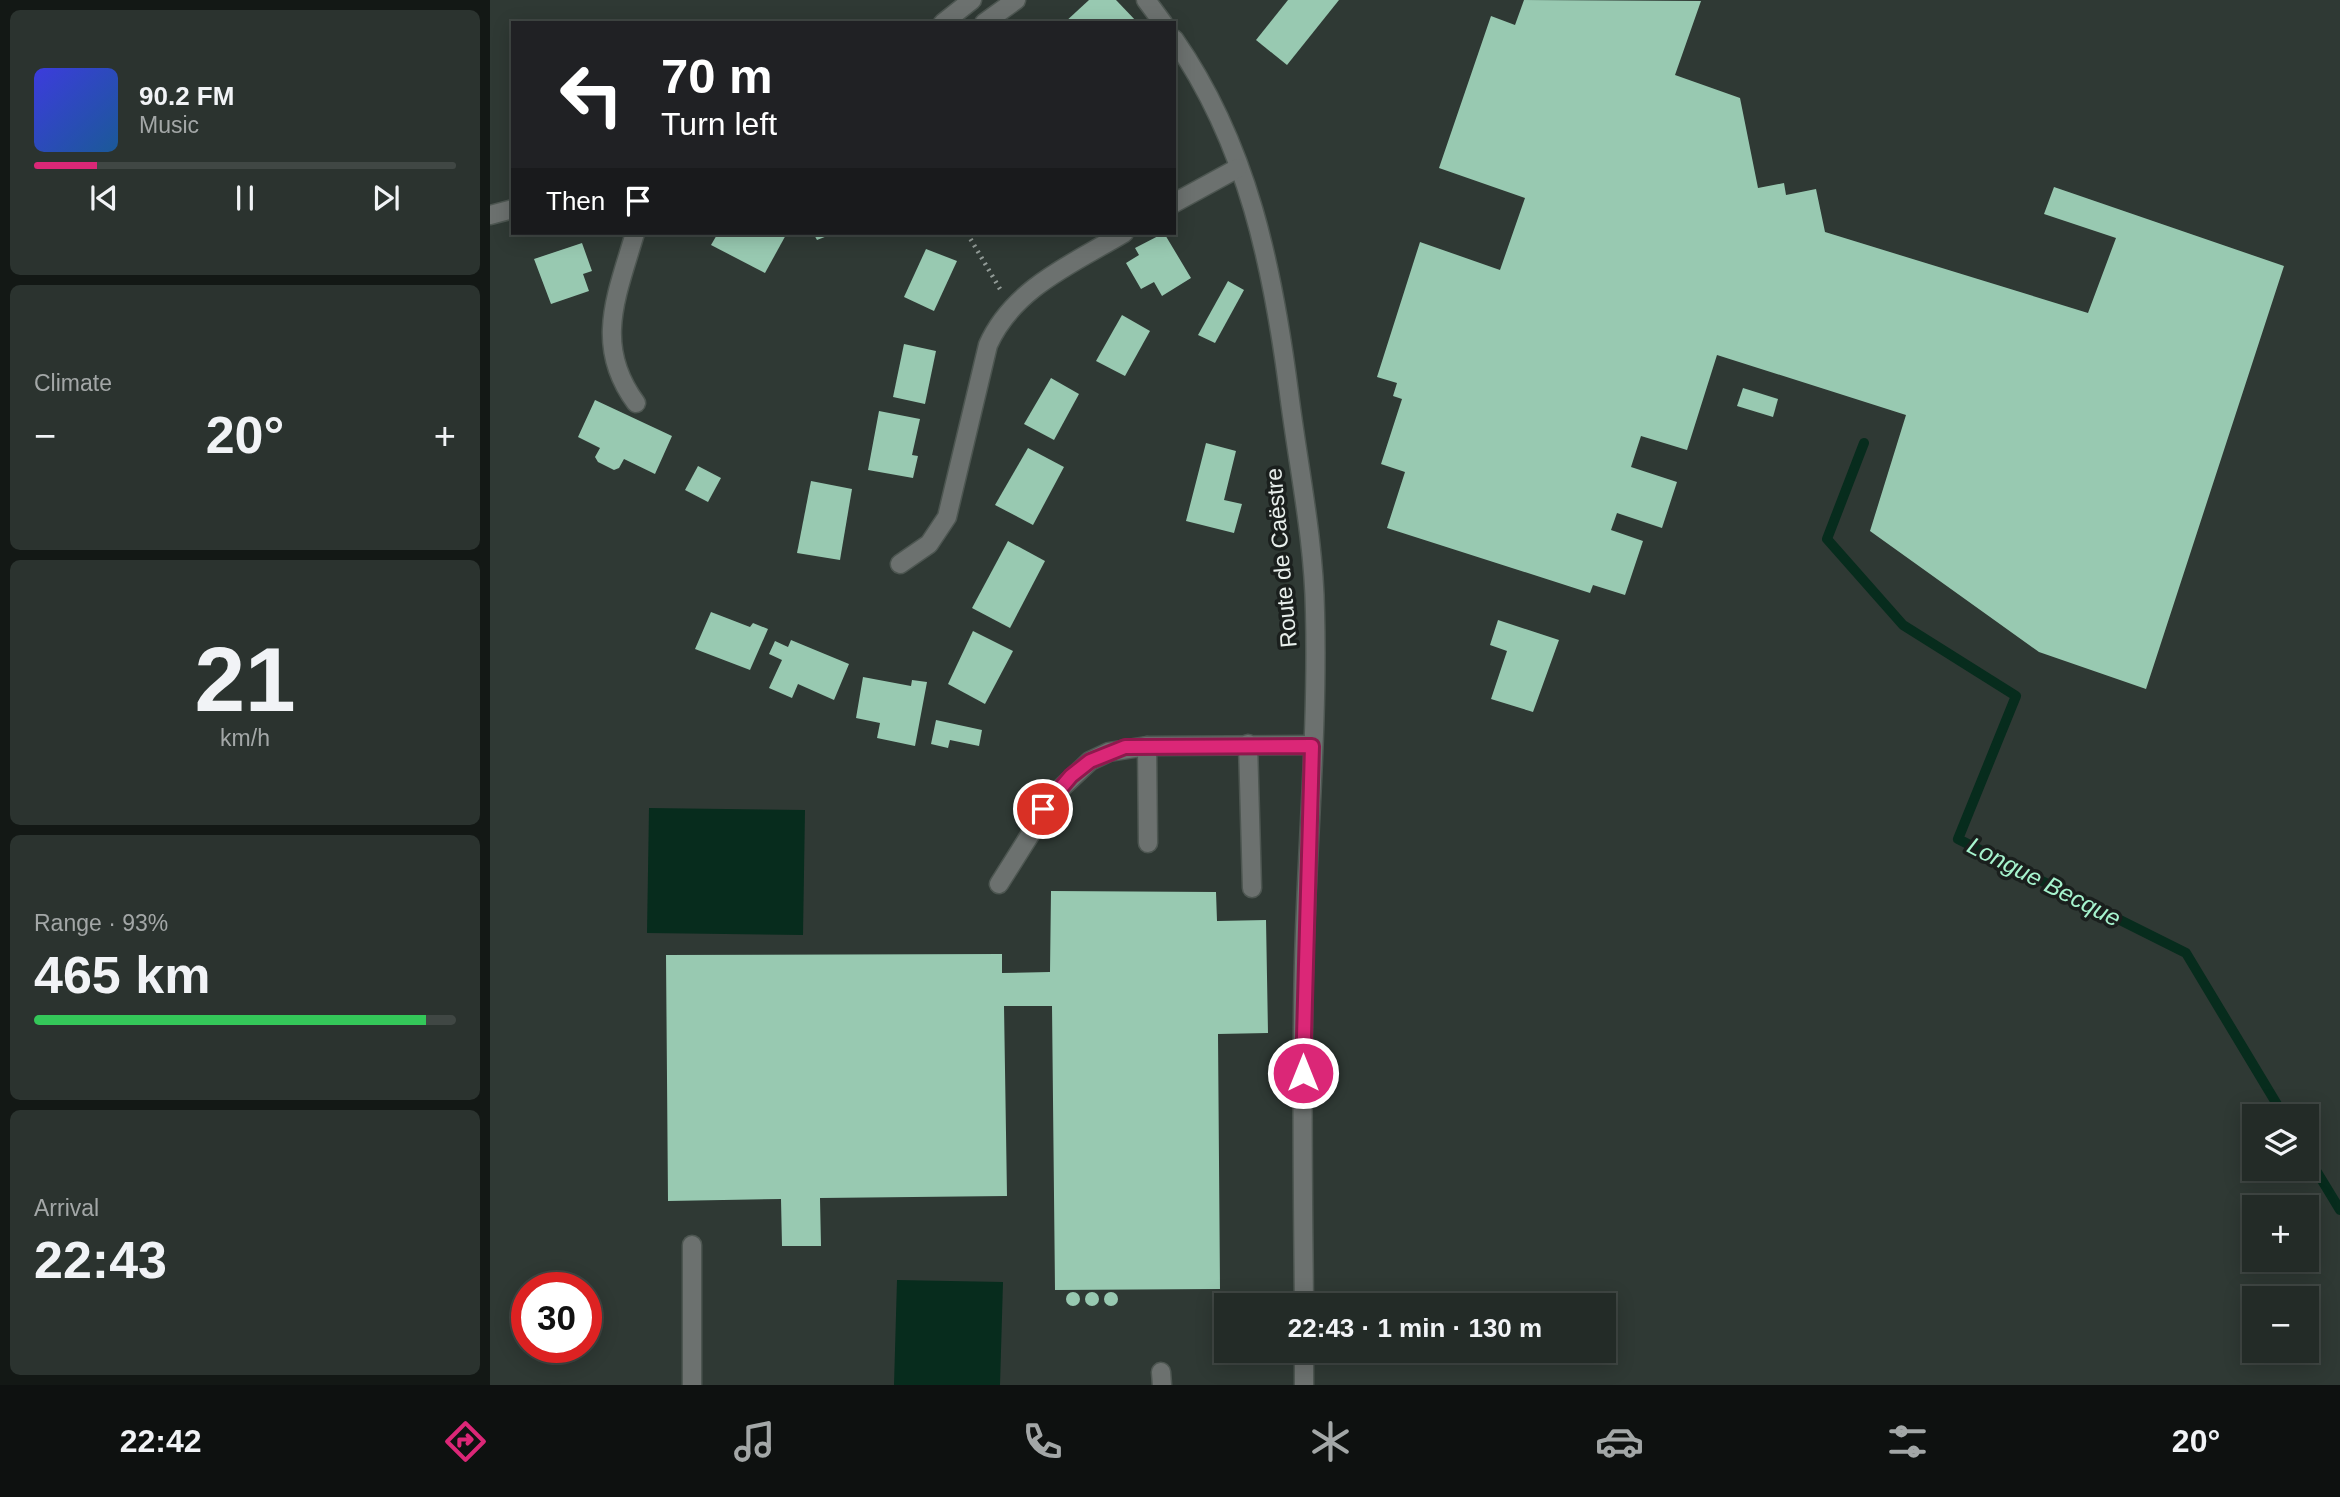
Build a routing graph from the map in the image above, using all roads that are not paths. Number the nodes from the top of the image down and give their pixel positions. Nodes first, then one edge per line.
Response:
1 (972, 0) edge
2 (1016, 0) edge
3 (1146, 0) edge
4 (946, 21) edge
5 (987, 21) edge
6 (1162, 21) edge
7 (1176, 43) edge
8 (1238, 168) junction
9 (1176, 202) edge
10 (511, 210) edge
11 (490, 215) edge
12 (634, 235) edge
13 (1121, 235) edge
14 (636, 403) dead end
15 (900, 564) dead end
16 (1248, 744) junction
17 (1147, 746) junction
18 (1312, 746) junction
19 (1148, 843) dead end
20 (999, 884) dead end
21 (1252, 888) dead end
22 (692, 1245) dead end
23 (1304, 1293) edge
24 (1304, 1363) edge
25 (692, 1385) edge
26 (1304, 1385) edge

1 - 4 street
2 - 5 street
3 - 6 street
7 - 8 street, Route de Caëstre
8 - 9 street
8 - 18 street, Route de Caëstre
10 - 11 street
12 - 14 street
13 - 15 street
16 - 17 street
16 - 18 street
16 - 21 street
17 - 19 street
17 - 20 street
18 - 23 street, Route de Caëstre
22 - 25 street
24 - 26 street

